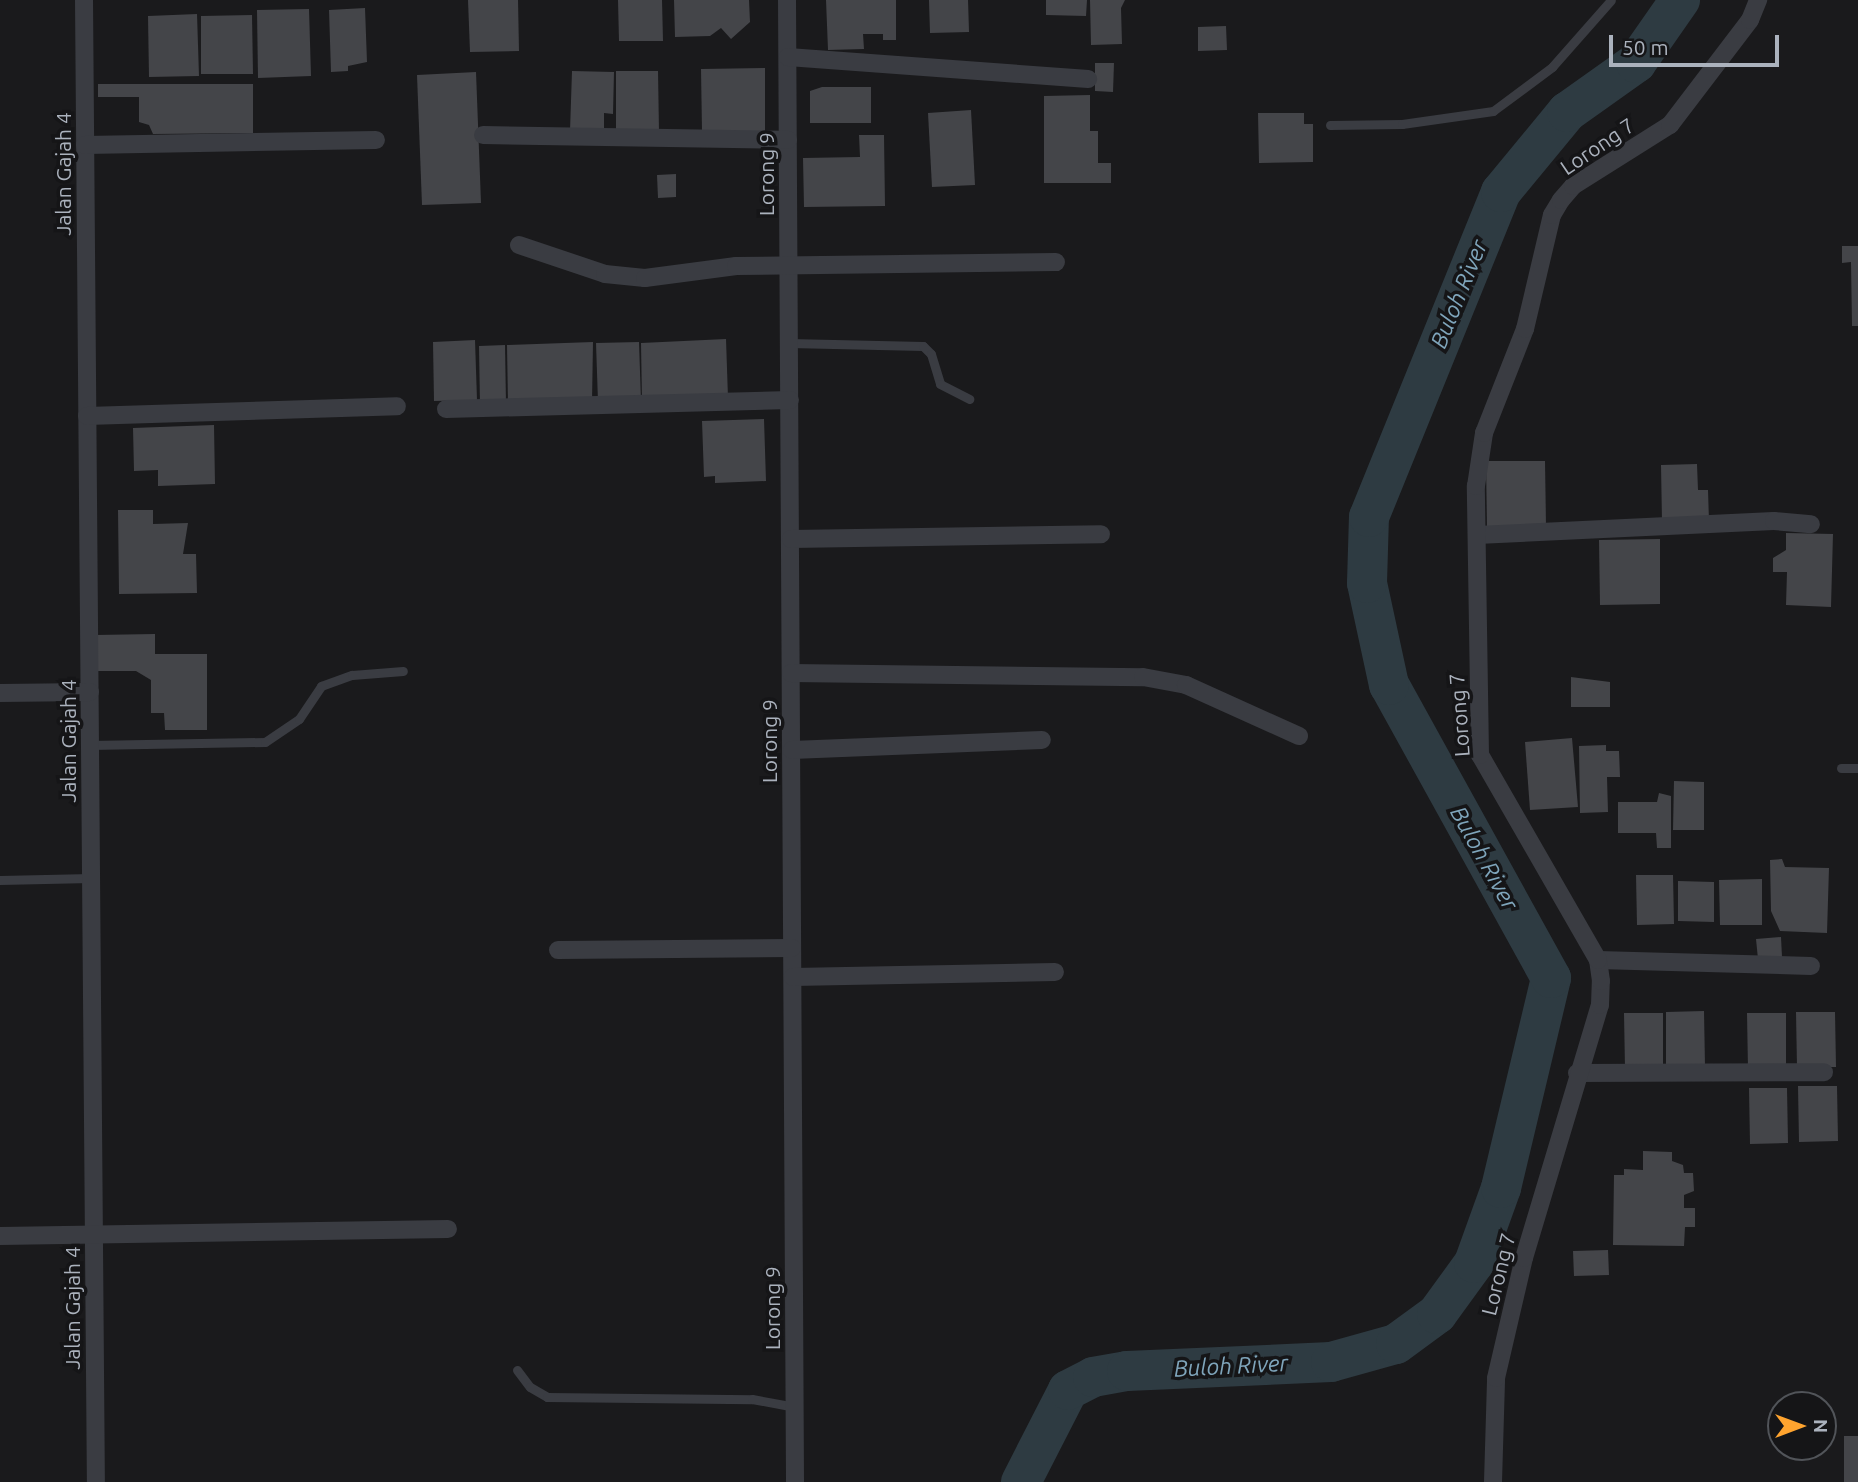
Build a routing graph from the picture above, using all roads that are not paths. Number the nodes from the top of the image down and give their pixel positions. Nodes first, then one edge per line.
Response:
1 (84, 0) edge
2 (787, 0) edge
3 (1611, 0) edge
4 (1758, 0) edge
5 (788, 57) junction
6 (1088, 79) dead end
7 (1330, 125) dead end
8 (483, 135) dead end
9 (376, 140) dead end
10 (788, 140) junction
11 (85, 145) junction
12 (519, 245) dead end
13 (1056, 262) dead end
14 (789, 266) junction
15 (789, 343) junction
16 (969, 399) dead end
17 (790, 400) junction
18 (397, 406) dead end
19 (446, 409) dead end
20 (87, 416) junction
21 (1811, 524) dead end
22 (1101, 534) dead end
23 (1477, 535) junction
24 (791, 539) junction
25 (403, 671) dead end
26 (791, 673) junction
27 (90, 692) junction
28 (0, 693) edge
29 (1299, 736) dead end
30 (1042, 740) dead end
31 (90, 745) junction
32 (792, 750) junction
33 (1841, 768) dead end
34 (1858, 768) edge
35 (91, 878) junction
36 (0, 880) edge
37 (792, 948) junction
38 (558, 950) dead end
39 (1598, 960) junction
40 (1811, 966) dead end
41 (1055, 972) dead end
42 (793, 977) junction
43 (1824, 1072) dead end
44 (1577, 1073) junction
45 (447, 1229) dead end
46 (0, 1236) edge
47 (94, 1238) junction
48 (517, 1370) dead end
49 (795, 1407) junction
50 (96, 1482) edge
51 (795, 1482) edge
52 (1493, 1482) edge

1 - 11 street, Jalan Gajah 4
2 - 5 street, Lorong 9
3 - 7 lane
4 - 23 street, Lorong 7
5 - 6 street
5 - 10 street, Lorong 9
8 - 10 street
9 - 11 street
10 - 14 street, Lorong 9
11 - 20 street, Jalan Gajah 4
12 - 14 street
13 - 14 street
14 - 15 street, Lorong 9
15 - 16 lane
15 - 17 street, Lorong 9
17 - 19 street
17 - 24 street, Lorong 9
18 - 20 street
20 - 27 street, Jalan Gajah 4
21 - 23 street
22 - 24 street
23 - 39 street, Lorong 7
24 - 26 street, Lorong 9
25 - 31 lane
26 - 29 street
26 - 32 street, Lorong 9
27 - 28 street
27 - 31 street, Jalan Gajah 4
30 - 32 street
31 - 35 street, Jalan Gajah 4
32 - 37 street, Lorong 9
33 - 34 lane
35 - 36 lane
35 - 47 street, Jalan Gajah 4
37 - 38 street
37 - 42 street, Lorong 9
39 - 40 street
39 - 44 street, Lorong 7
41 - 42 street
42 - 49 street, Lorong 9
43 - 44 street
44 - 52 street, Lorong 7
45 - 47 street
46 - 47 street
47 - 50 street, Jalan Gajah 4
48 - 49 lane
49 - 51 street, Lorong 9

